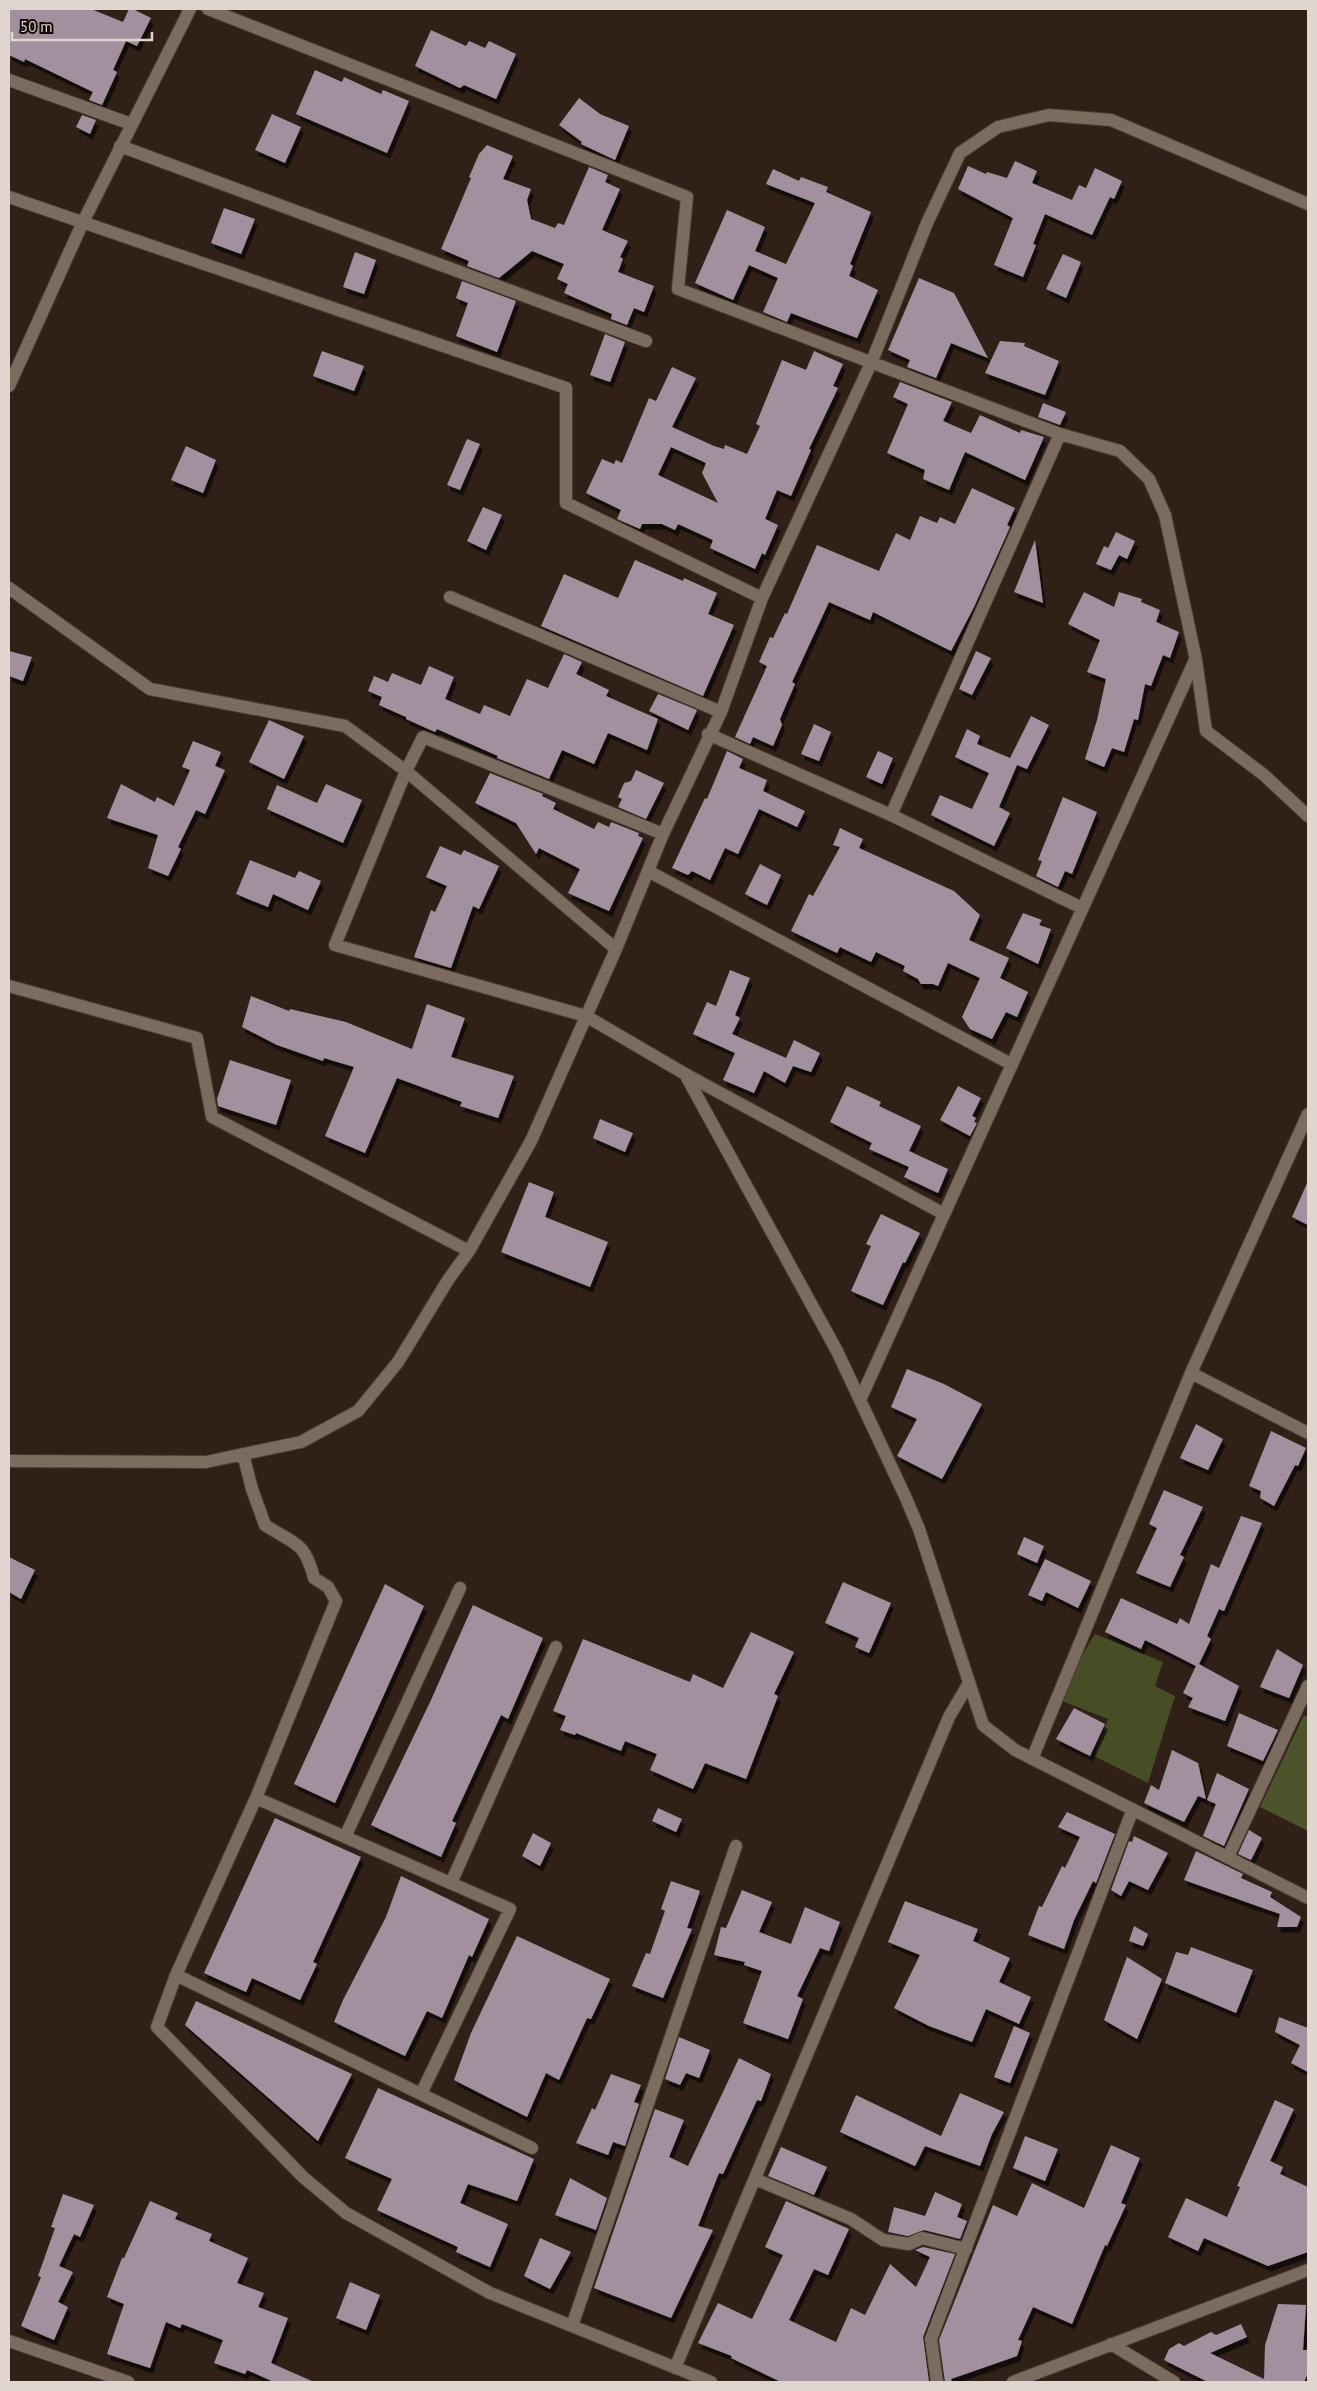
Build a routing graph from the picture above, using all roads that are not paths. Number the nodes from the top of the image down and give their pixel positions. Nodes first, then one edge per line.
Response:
1 (190, 9) edge
2 (208, 9) edge
3 (9, 80) edge
4 (131, 124) junction
5 (120, 146) junction
6 (9, 197) edge
7 (1308, 204) edge
8 (83, 222) junction
9 (646, 341) dead end
10 (872, 361) junction
11 (9, 386) edge
12 (1060, 434) junction
13 (9, 588) edge
14 (450, 597) dead end
15 (762, 598) junction
16 (1196, 660) junction
17 (721, 712) junction
18 (708, 734) junction
19 (406, 771) junction
20 (891, 815) junction
21 (1308, 816) edge
22 (663, 834) junction
23 (648, 871) junction
24 (1082, 908) junction
25 (616, 949) junction
26 (9, 986) edge
27 (586, 1016) junction
28 (1011, 1064) junction
29 (685, 1074) junction
30 (1308, 1114) edge
31 (944, 1214) junction
32 (469, 1251) junction
33 (1191, 1373) junction
34 (860, 1400) junction
35 (1308, 1433) edge
36 (243, 1454) junction
37 (9, 1462) edge
38 (460, 1588) dead end
39 (556, 1646) dead end
40 (968, 1683) junction
41 (1308, 1686) edge
42 (1032, 1759) junction
43 (256, 1798) junction
44 (1133, 1809) junction
45 (345, 1837) junction
46 (736, 1846) dead end
47 (1228, 1857) junction
48 (451, 1883) junction
49 (1308, 1898) edge
50 (176, 1975) junction
51 (421, 2094) junction
52 (532, 2148) dead end
53 (755, 2179) junction
54 (966, 2249) junction
55 (1308, 2270) edge
56 (572, 2326) junction
57 (9, 2341) edge
58 (1111, 2344) junction
59 (675, 2368) junction
60 (96, 2377) edge
61 (128, 2382) edge
62 (711, 2382) edge
63 (938, 2382) edge
64 (1013, 2382) edge
65 (1174, 2382) edge

1 - 4 street
2 - 10 street
3 - 4 street
4 - 5 street
5 - 8 street
5 - 9 street
6 - 8 street
7 - 10 street
8 - 11 street
8 - 15 street
10 - 12 street
10 - 15 street
12 - 16 street
12 - 20 street
13 - 19 street
14 - 17 street
15 - 17 street
16 - 21 street
16 - 24 street
17 - 18 street
18 - 20 street
18 - 22 street
19 - 22 street
19 - 25 street
19 - 27 street
20 - 24 street
22 - 23 street
23 - 25 street
23 - 28 street
24 - 28 street
25 - 27 street
26 - 32 street
27 - 29 street
27 - 32 street
28 - 31 street
29 - 31 street
29 - 34 street
30 - 33 street
31 - 34 street
32 - 36 street
33 - 35 street
33 - 42 street
34 - 40 street
36 - 37 street
36 - 43 street
38 - 45 street
39 - 48 street
40 - 42 street
40 - 53 street
41 - 47 street
42 - 44 street
43 - 45 street
43 - 50 street
44 - 47 street
44 - 54 street
45 - 48 street
46 - 56 street
47 - 49 street
48 - 51 street
50 - 51 street
50 - 56 street
51 - 52 street
53 - 54 street
53 - 59 street
54 - 63 street
55 - 58 street
56 - 59 street
57 - 60 street
58 - 64 street
58 - 65 street
59 - 62 street
60 - 61 street

